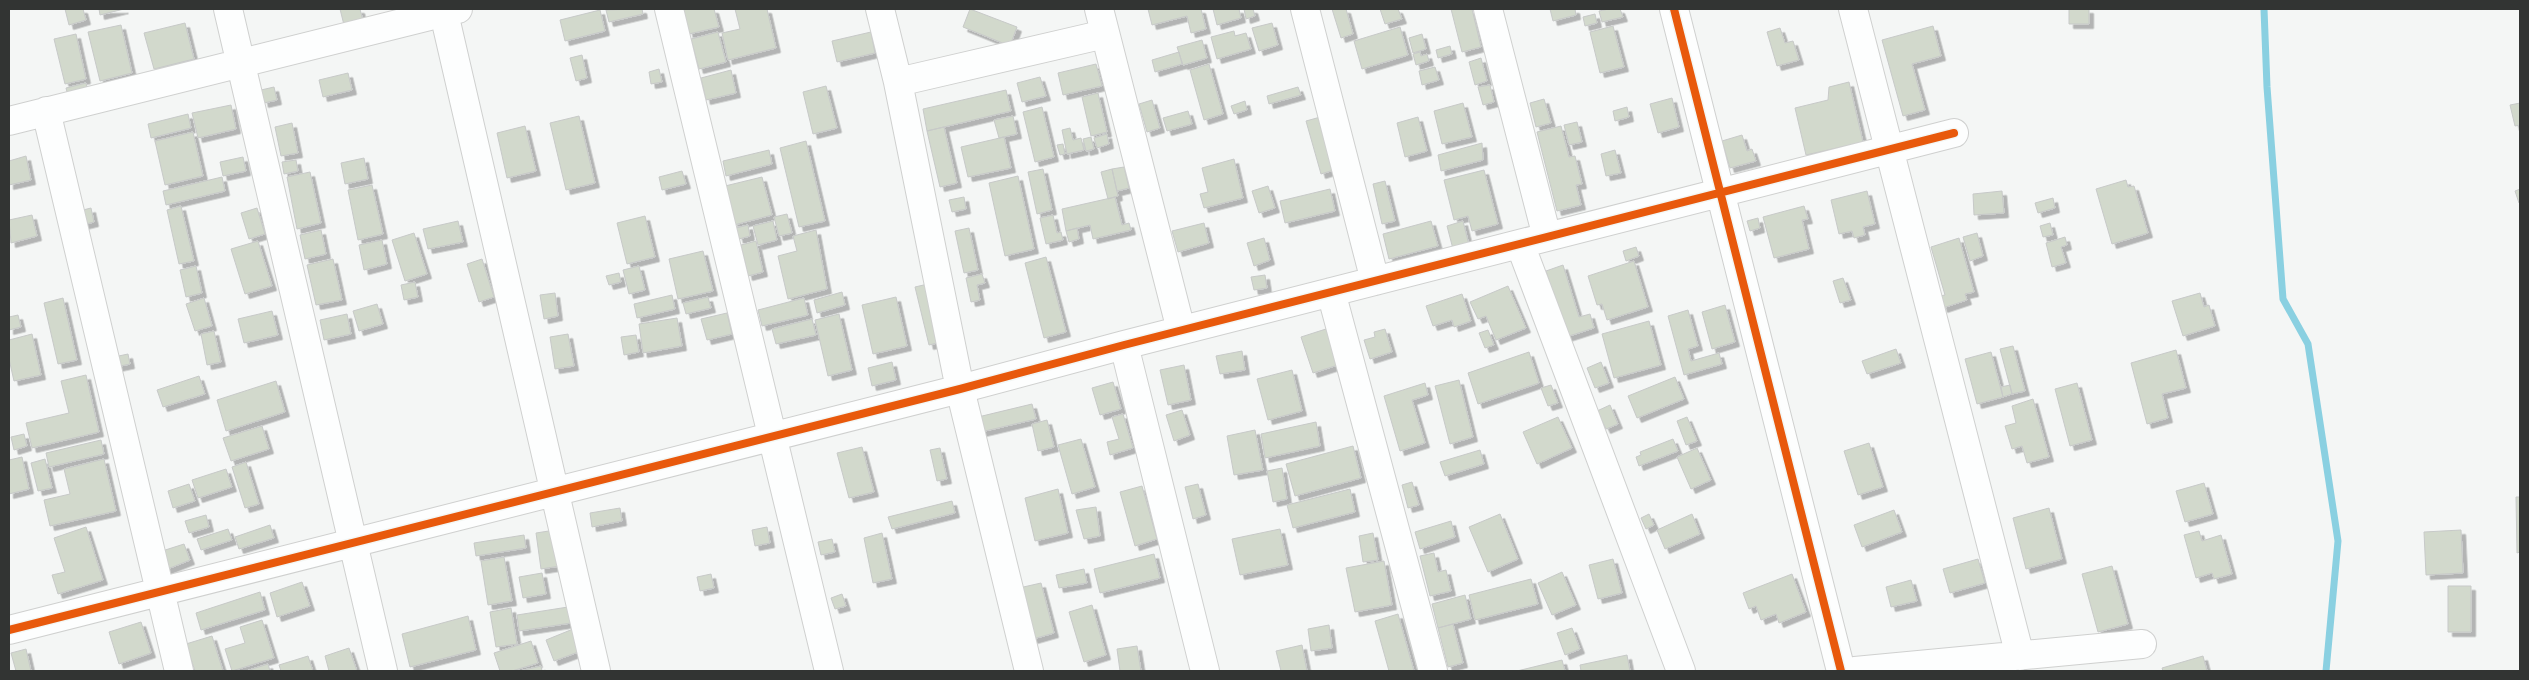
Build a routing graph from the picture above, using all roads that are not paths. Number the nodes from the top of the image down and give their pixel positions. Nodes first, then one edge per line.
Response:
1 (228, 9) edge
2 (669, 9) edge
3 (880, 9) edge
4 (1305, 9) edge
5 (1488, 9) edge
6 (1674, 9) edge
7 (1853, 9) edge
8 (448, 10) edge
9 (1102, 21) edge
10 (241, 63) junction
11 (898, 82) junction
12 (46, 112) junction
13 (9, 121) edge
14 (1954, 133) dead end
15 (1889, 150) junction
16 (1720, 192) junction
17 (1547, 237) junction
18 (1520, 244) junction
19 (1374, 281) junction
20 (1331, 292) junction
21 (1181, 330) junction
22 (1124, 345) junction
23 (960, 389) junction
24 (772, 435) junction
25 (554, 490) junction
26 (353, 542) junction
27 (159, 591) junction
28 (9, 630) edge
29 (2142, 644) dead end
30 (2020, 656) junction
31 (179, 671) edge
32 (383, 671) edge
33 (596, 671) edge
34 (829, 671) edge
35 (1029, 671) edge
36 (1205, 671) edge
37 (1433, 671) edge
38 (1681, 671) edge
39 (1842, 671) edge
40 (1855, 671) edge

1 - 10 street
2 - 24 street
3 - 11 street
4 - 19 street
5 - 17 street
6 - 16 street
7 - 15 street
8 - 10 street
8 - 25 street
9 - 11 street
9 - 21 street
10 - 12 street
10 - 26 street
11 - 23 street
12 - 13 street
12 - 27 street
14 - 15 street
15 - 16 street
15 - 30 street
16 - 17 street
16 - 39 street
17 - 18 street
18 - 19 street
18 - 38 street
19 - 20 street
20 - 21 street
20 - 37 street
21 - 22 street
22 - 23 street
22 - 36 street
23 - 24 street
23 - 35 street
24 - 25 street
24 - 34 street
25 - 26 street
25 - 33 street
26 - 27 street
26 - 32 street
27 - 28 street
27 - 31 street
29 - 30 street
30 - 40 street

